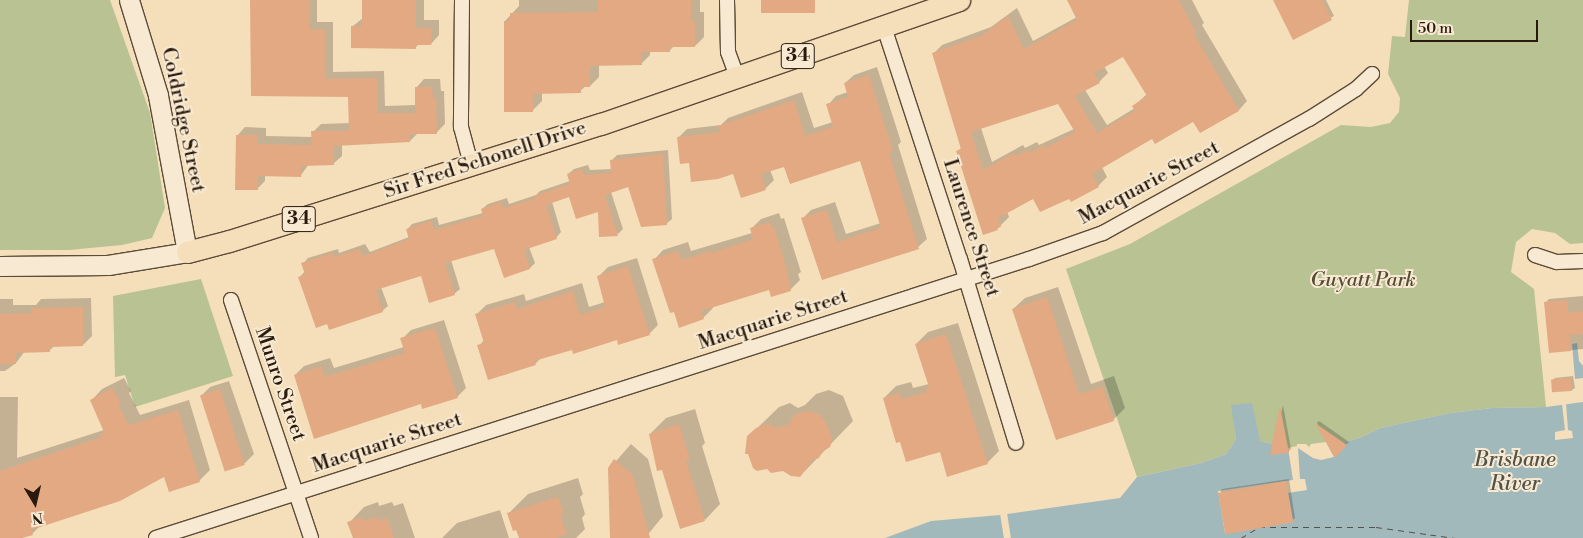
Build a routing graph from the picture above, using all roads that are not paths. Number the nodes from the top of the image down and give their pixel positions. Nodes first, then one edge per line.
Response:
1 (129, 0) edge
2 (462, 0) edge
3 (727, 0) edge
4 (959, 0) edge
5 (884, 26) junction
6 (1372, 74) dead end
7 (737, 77) junction
8 (472, 165) junction
9 (187, 252) junction
10 (1535, 254) dead end
11 (1583, 261) edge
12 (0, 266) edge
13 (967, 279) junction
14 (231, 300) dead end
15 (1016, 443) dead end
16 (296, 494) junction
17 (156, 538) edge
18 (311, 538) edge

1 - 9 main road, Coldridge Street
2 - 8 street
3 - 7 street
4 - 5 main road, Sir Fred Schonell Drive / 34
5 - 7 main road, Sir Fred Schonell Drive / 34
5 - 13 street, Laurence Street
6 - 13 street, Macquarie Street
7 - 8 main road, Sir Fred Schonell Drive / 34
8 - 9 main road, Sir Fred Schonell Drive / 34
9 - 12 main road, Sir Fred Schonell Drive
10 - 11 street
13 - 15 street, Laurence Street
13 - 16 street, Macquarie Street
14 - 16 street, Munro Street
16 - 17 street, Macquarie Street
16 - 18 street, Munro Street

